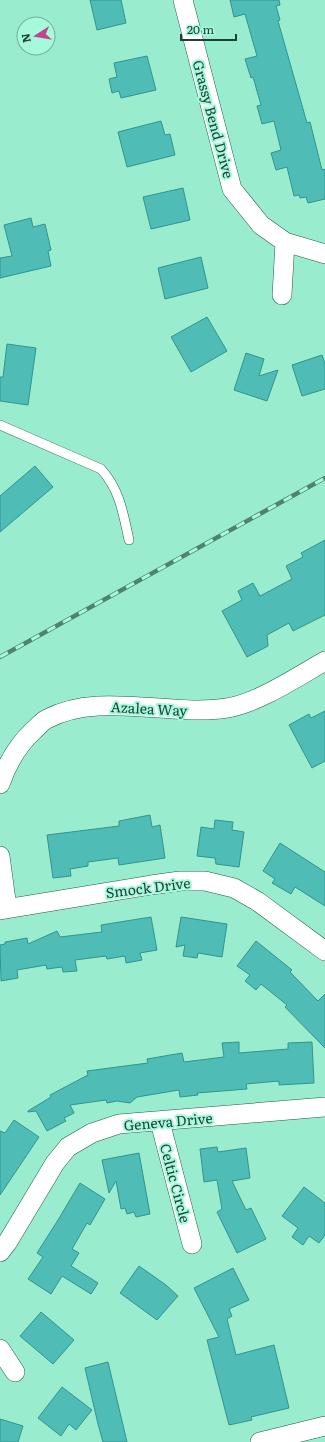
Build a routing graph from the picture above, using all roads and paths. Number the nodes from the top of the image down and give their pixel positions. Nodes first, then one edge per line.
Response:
1 (182, 0) edge
2 (285, 242) junction
3 (325, 254) edge
4 (282, 295) dead end
5 (0, 425) edge
6 (129, 540) dead end
7 (325, 661) edge
8 (0, 784) edge
9 (0, 856) edge
10 (4, 909) edge
11 (325, 951) edge
12 (325, 1107) edge
13 (160, 1122) junction
14 (192, 1244) dead end
15 (0, 1252) edge
16 (0, 1349) edge
17 (15, 1372) dead end
18 (325, 1426) edge
19 (260, 1442) edge

1 - 2 street, Grassy Bend Drive
2 - 3 street
2 - 4 street
5 - 6 lane
7 - 8 street, Azalea Way
9 - 10 street
10 - 11 street, Smock Drive
12 - 13 street, Geneva Drive
13 - 14 street, Celtic Circle
13 - 15 street, Geneva Drive
16 - 17 street
18 - 19 street

